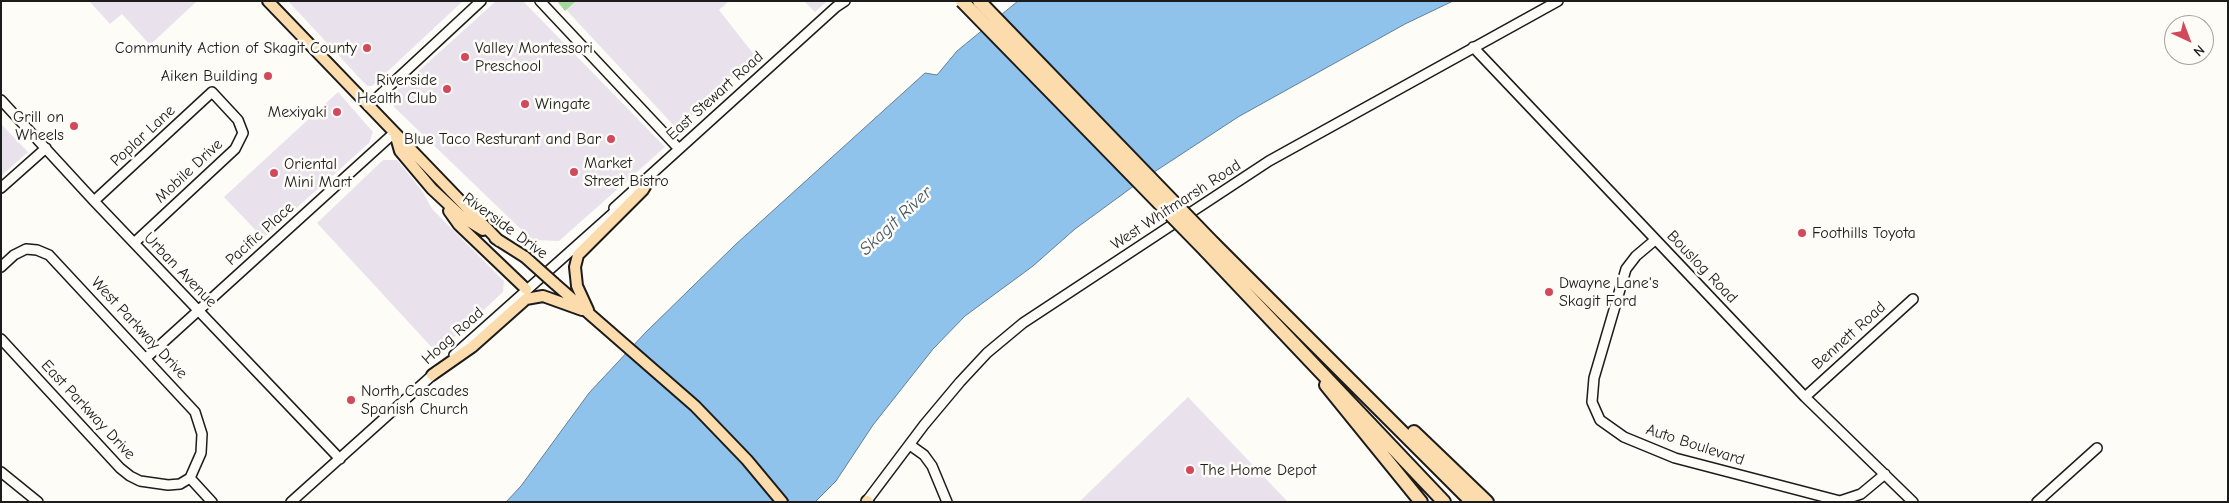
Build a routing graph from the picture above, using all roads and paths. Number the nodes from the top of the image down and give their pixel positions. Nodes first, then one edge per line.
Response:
1 (268, 1) edge
2 (481, 1) edge
3 (540, 1) edge
4 (845, 1) edge
5 (962, 1) edge
6 (980, 1) edge
7 (1558, 1) edge
8 (1473, 47) junction
9 (212, 92) joint
10 (1, 100) edge
11 (368, 106) junction
12 (394, 133) junction
13 (46, 148) junction
14 (679, 150) junction
15 (651, 177) junction
16 (1, 188) edge
17 (432, 189) junction
18 (94, 201) junction
19 (1655, 240) junction
20 (499, 241) junction
21 (134, 242) junction
22 (1210, 248) junction
23 (1, 267) edge
24 (546, 271) joint
25 (1256, 286) junction
26 (526, 289) junction
27 (1913, 299) dead end
28 (198, 309) junction
29 (590, 313) junction
30 (1, 339) edge
31 (1291, 339) junction
32 (146, 358) junction
33 (432, 375) junction
34 (1805, 397) junction
35 (910, 445) junction
36 (2097, 448) dead end
37 (340, 458) junction
38 (1, 472) edge
39 (1885, 474) junction
40 (190, 478) junction
41 (38, 502) edge
42 (212, 502) edge
43 (291, 502) edge
44 (782, 502) edge
45 (867, 502) edge
46 (947, 502) edge
47 (1420, 502) edge
48 (1444, 502) edge
49 (1472, 502) edge
50 (1487, 502) edge
51 (1913, 502) edge
52 (2037, 502) edge

1 - 11 main road, Riverside Drive
2 - 11 street
3 - 14 street
4 - 14 street, East Stewart Road
5 - 22 highway, bridge
6 - 22 highway, bridge
7 - 8 street, West Whitmarsh Road
8 - 19 street, Bouslog Road
8 - 35 street, West Whitmarsh Road
9 - 18 street, Poplar Lane
9 - 21 street, Mobile Drive
10 - 13 street, Urban Avenue
11 - 12 main road, Riverside Drive
12 - 17 main road, Riverside Drive
12 - 20 main road
12 - 28 street, Pacific Place
13 - 16 street
13 - 18 street, Urban Avenue
14 - 15 street, East Stewart Road
15 - 24 street, East Stewart Road
15 - 29 main road
17 - 20 main road, Riverside Drive
17 - 26 main road
18 - 21 street, Urban Avenue
19 - 34 street, Bouslog Road
19 - 39 street, Auto Boulevard
20 - 29 main road, Riverside Drive, bridge
21 - 28 street, Urban Avenue
22 - 25 highway
22 - 31 highway
23 - 32 street, West Parkway Drive
24 - 26 street, Hoag Road
25 - 49 highway
25 - 50 highway
26 - 33 street, Hoag Road
27 - 34 street, Bennett Road
28 - 32 street, Pacific Place
28 - 37 street, Urban Avenue
29 - 33 main road
29 - 44 main road, Riverside Drive
30 - 40 street, East Parkway Drive
31 - 47 highway
31 - 48 highway
32 - 40 street, West Parkway Drive
33 - 37 street, Hoag Road
34 - 39 street, Bouslog Road
35 - 45 street, West Whitmarsh Road
35 - 46 street
36 - 52 street
37 - 43 street, Hoag Road
38 - 41 street
39 - 51 street, Bouslog Road
40 - 42 street

